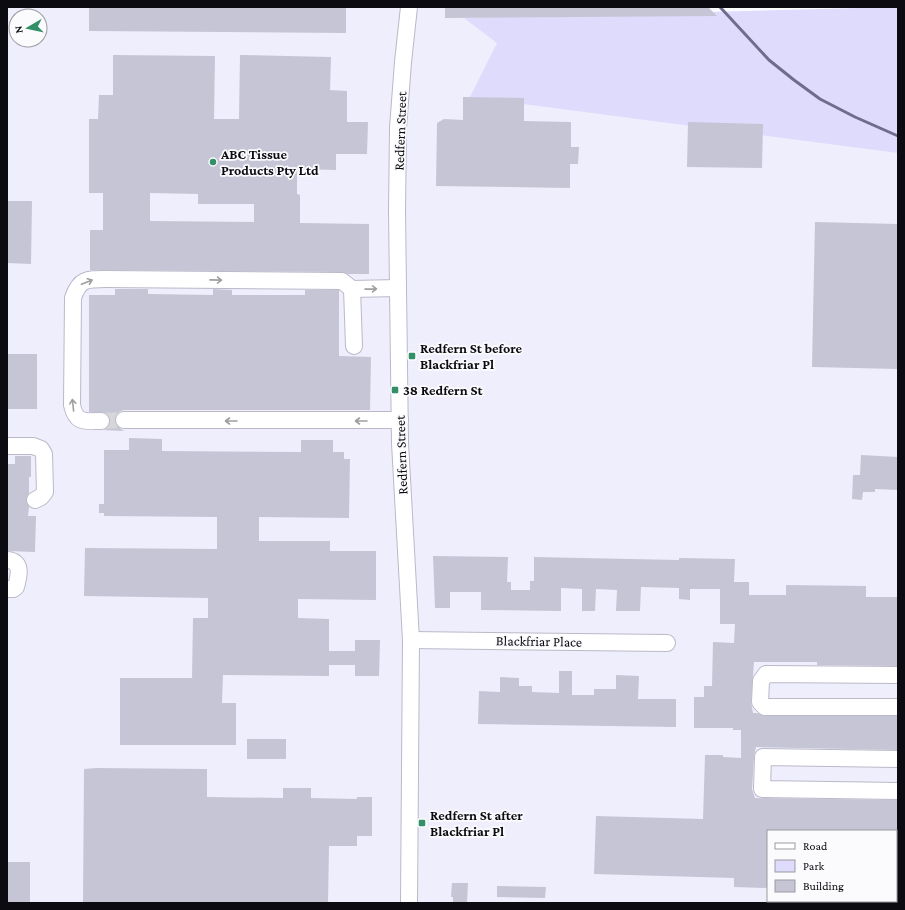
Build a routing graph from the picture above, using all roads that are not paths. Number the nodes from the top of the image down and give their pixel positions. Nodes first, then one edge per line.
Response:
1 (409, 7) edge
2 (398, 288) junction
3 (352, 289) junction
4 (354, 346) dead end
5 (124, 420) tunnel mouth
6 (400, 420) junction
7 (101, 421) tunnel mouth
8 (7, 446) edge
9 (35, 500) dead end
10 (7, 560) edge
11 (7, 589) edge
12 (411, 640) junction
13 (667, 643) dead end
14 (898, 676) edge
15 (898, 707) edge
16 (898, 759) edge
17 (898, 791) edge
18 (408, 903) edge

1 - 2 street, Redfern Street
3 -> 2 street
2 - 6 street, Redfern Street
3 - 4 street
7 -> 3 street
6 -> 5 street
6 - 12 street, Redfern Street
8 - 9 street
10 - 11 street
12 - 13 street, Blackfriar Place
12 - 18 street, Redfern Street
14 - 15 street
16 - 17 street

